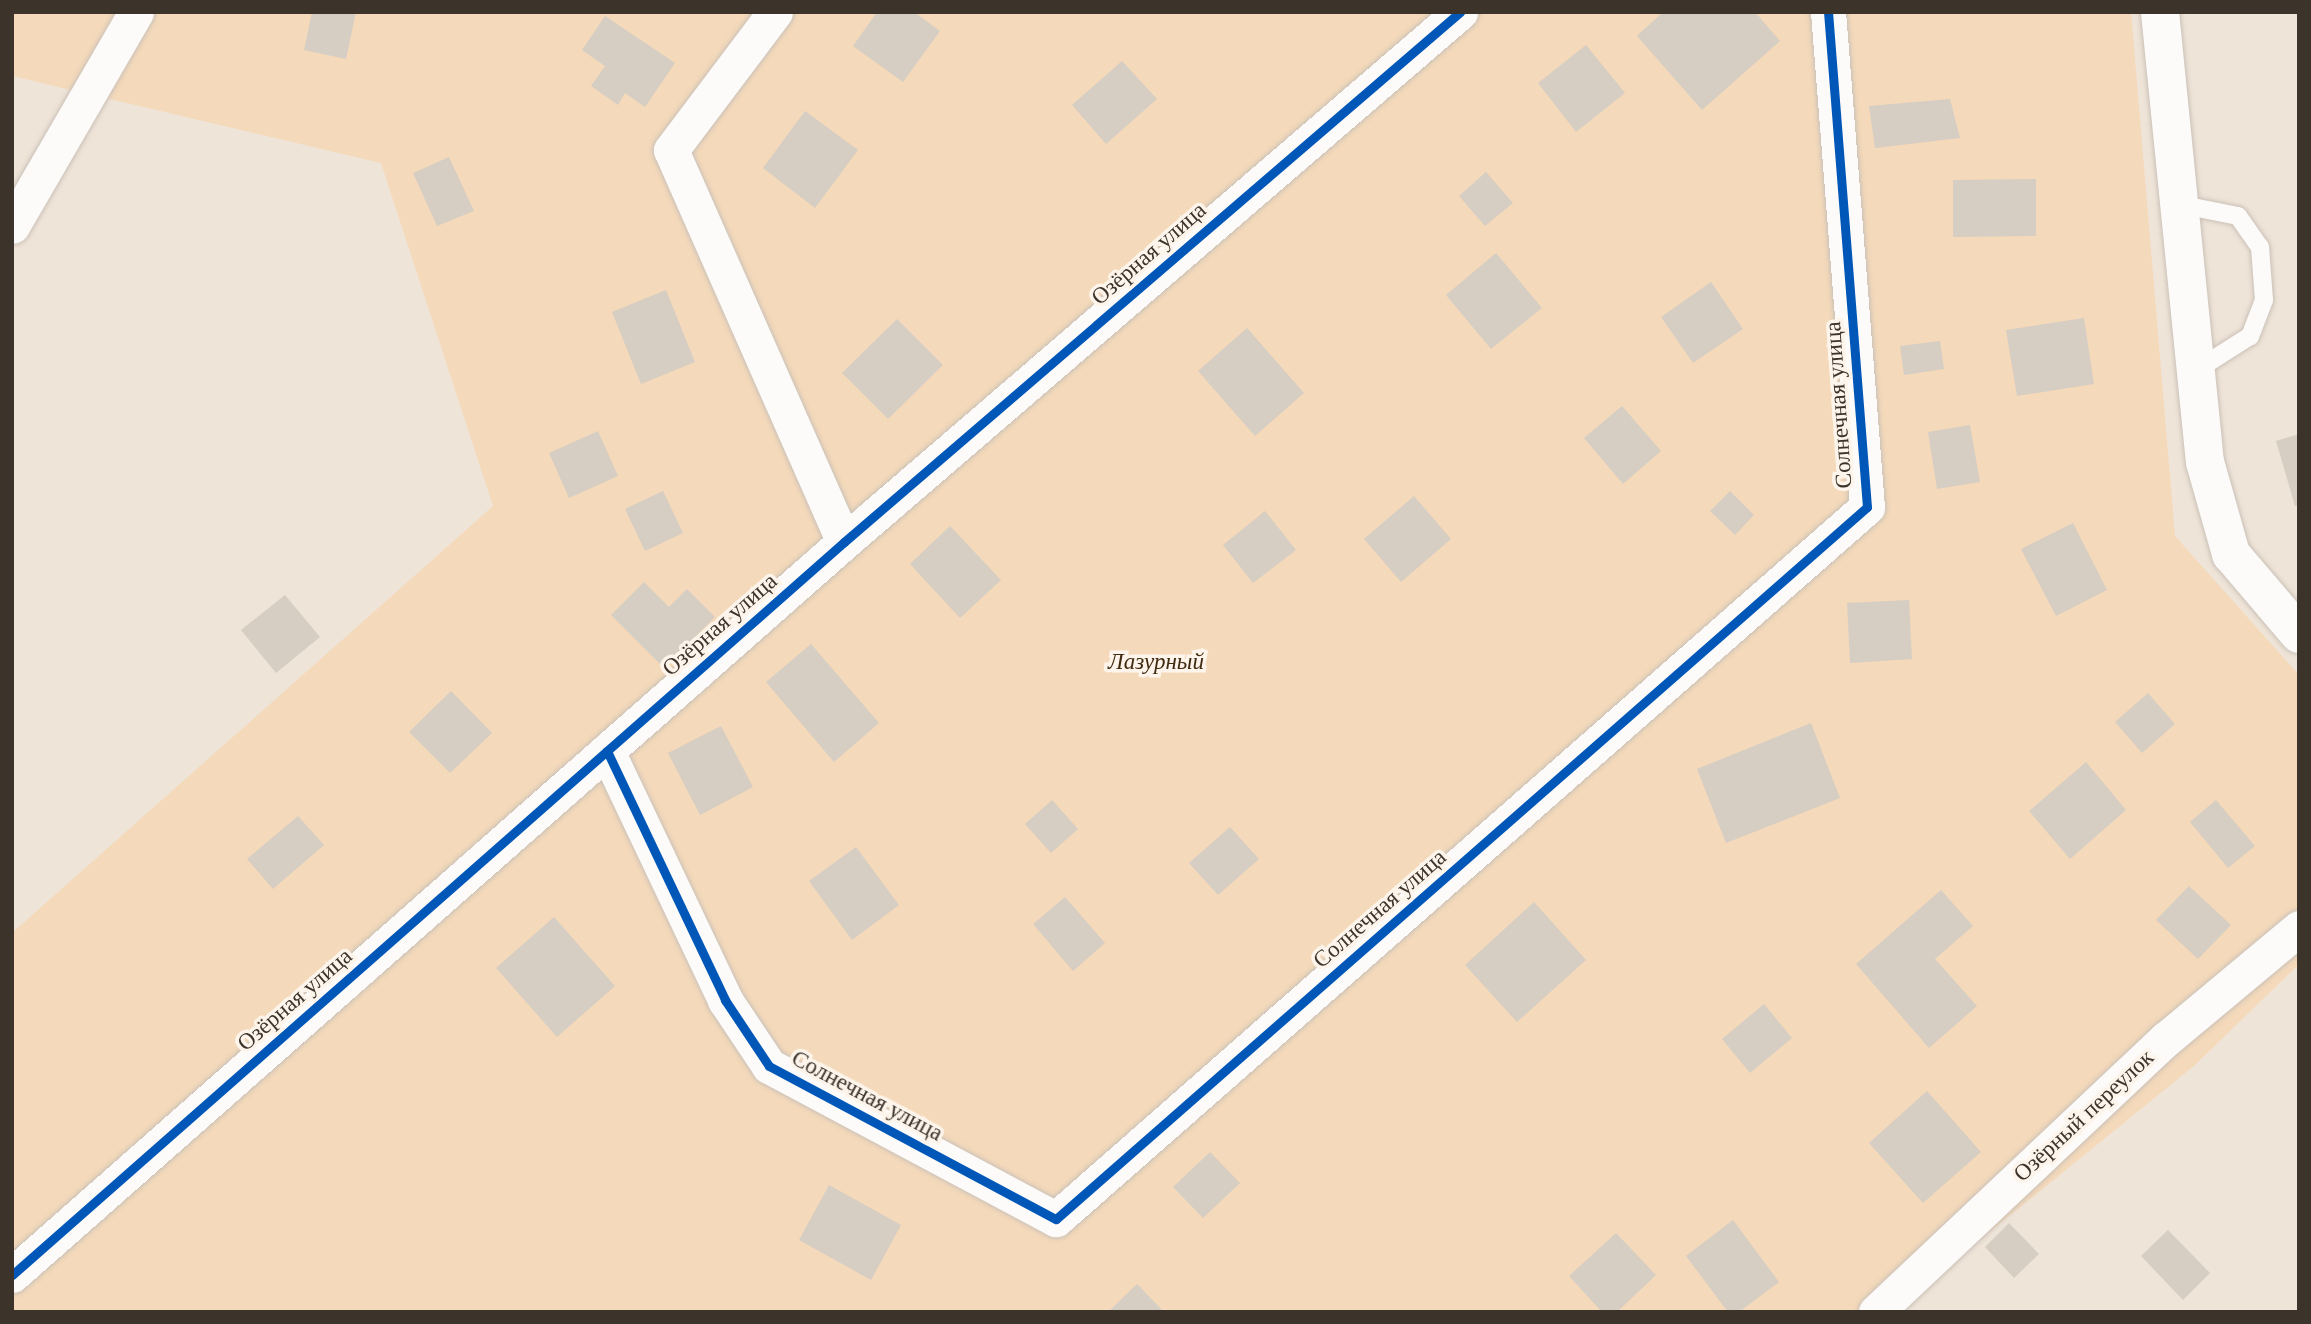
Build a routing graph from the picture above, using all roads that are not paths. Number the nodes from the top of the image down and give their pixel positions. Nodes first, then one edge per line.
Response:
1 (136, 12) edge
2 (775, 12) edge
3 (1460, 12) edge
4 (1828, 12) edge
5 (2160, 12) edge
6 (2176, 204) junction
7 (12, 226) edge
8 (2192, 373) junction
9 (844, 542) junction
10 (2299, 634) edge
11 (607, 751) junction
12 (2299, 928) edge
13 (12, 1275) edge
14 (1876, 1312) edge

1 - 7 street
2 - 9 street
3 - 9 street, Озёрная улица
4 - 11 street, Солнечная улица
5 - 6 street
6 - 8 street
6 - 8 lane
8 - 10 street
9 - 11 street, Озёрная улица
11 - 13 street, Озёрная улица
12 - 14 street, Озёрный переулок

